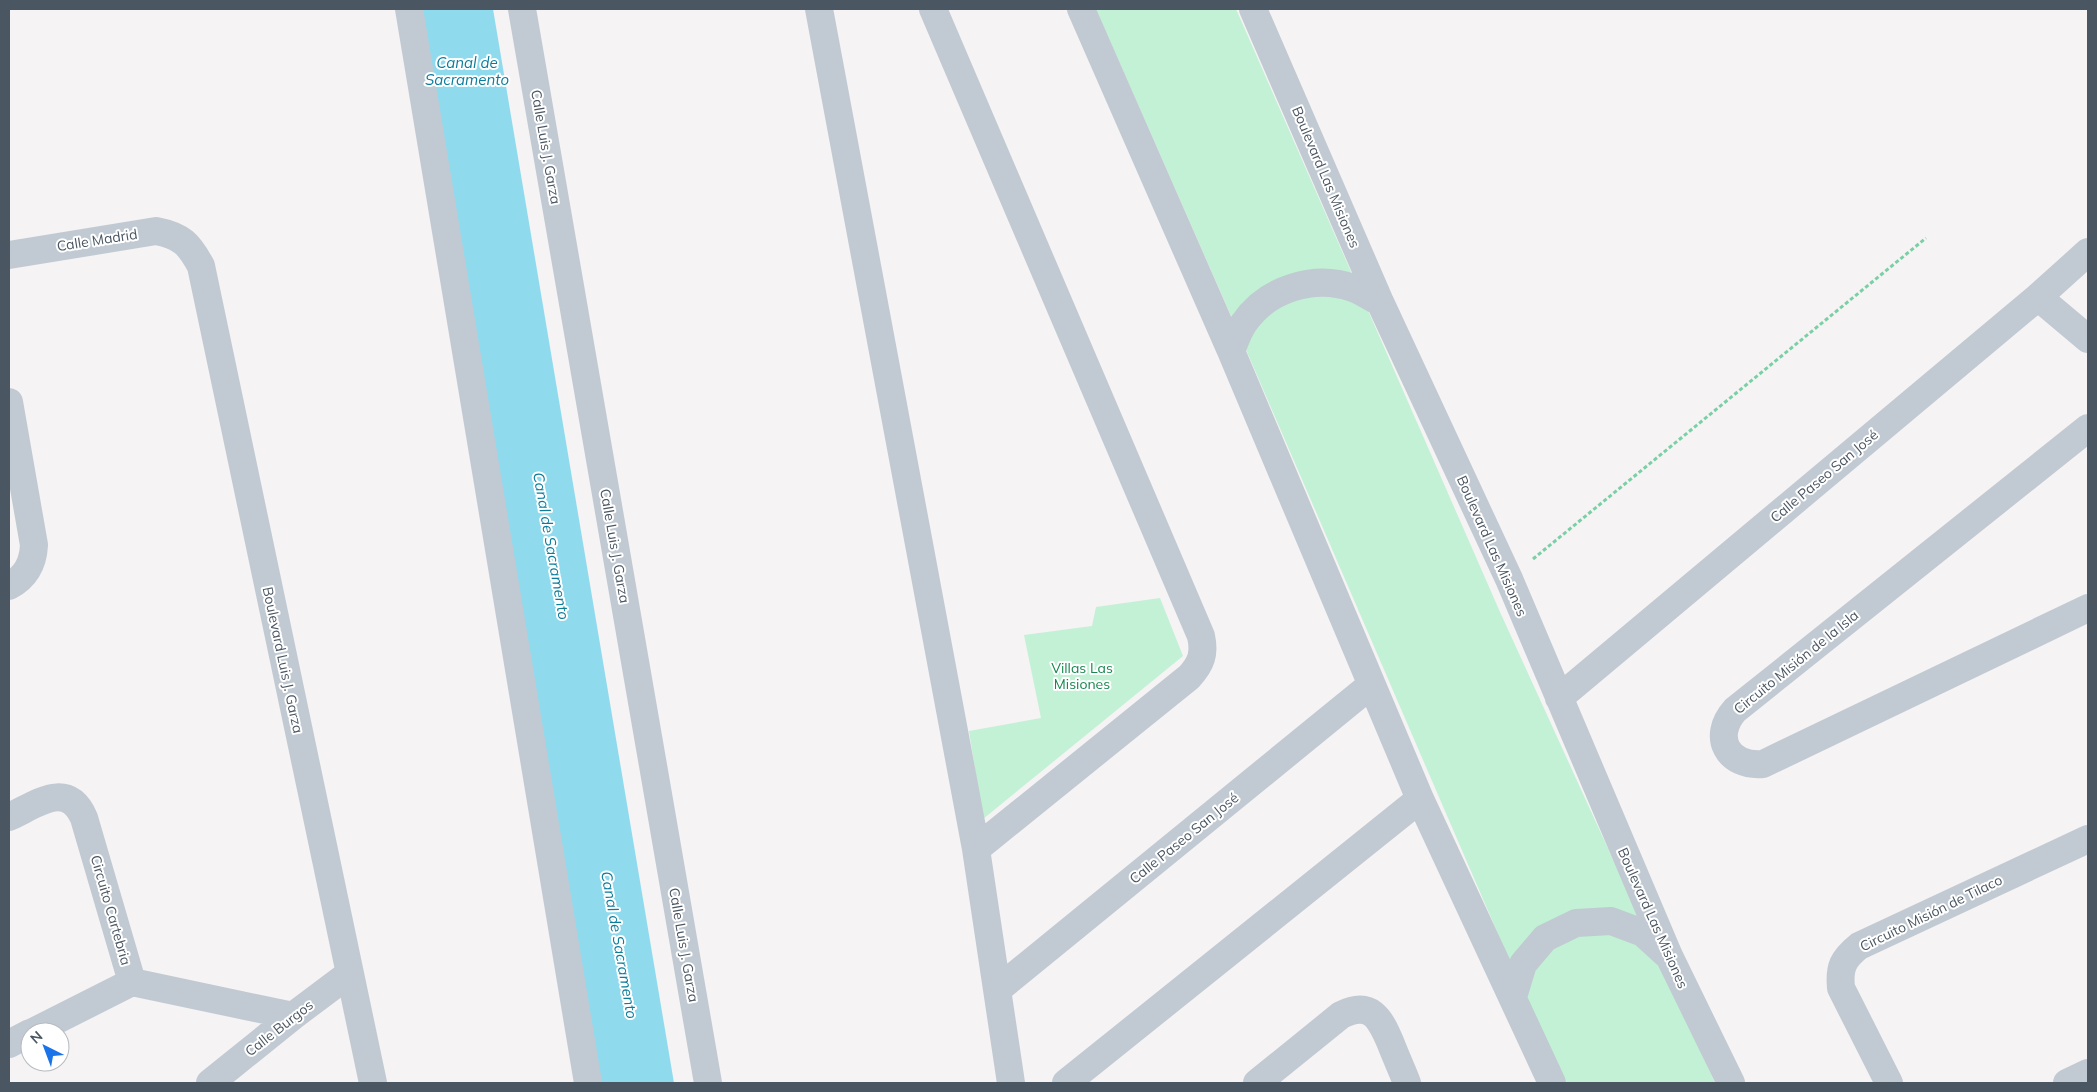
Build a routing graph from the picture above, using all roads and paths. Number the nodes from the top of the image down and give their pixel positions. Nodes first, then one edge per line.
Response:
1 (409, 9) edge
2 (522, 9) edge
3 (819, 9) edge
4 (933, 9) edge
5 (1081, 9) edge
6 (1253, 9) edge
7 (1926, 238) dead end
8 (184, 241) joint
9 (2088, 252) edge
10 (9, 254) edge
11 (2038, 297) junction
12 (1380, 302) junction
13 (2088, 339) edge
14 (1231, 351) junction
15 (9, 402) edge
16 (2088, 428) edge
17 (1509, 579) junction
18 (9, 586) edge
19 (2088, 608) edge
20 (1371, 685) junction
21 (1559, 698) junction
22 (1420, 799) junction
23 (9, 817) edge
24 (2088, 839) edge
25 (976, 849) junction
26 (1669, 956) junction
27 (349, 974) junction
28 (132, 982) junction
29 (997, 990) junction
30 (1512, 997) junction
31 (293, 1016) junction
32 (53, 1022) edge
33 (2088, 1073) edge
34 (210, 1083) edge
35 (373, 1083) edge
36 (588, 1083) edge
37 (708, 1083) edge
38 (1011, 1083) edge
39 (1066, 1083) edge
40 (1257, 1083) edge
41 (1407, 1083) edge
42 (1552, 1083) edge
43 (1732, 1083) edge
44 (1889, 1083) edge
45 (2067, 1083) edge

1 - 36 street
2 - 37 street, Calle Luis J. Garza
3 - 25 street
4 - 25 street
5 - 14 street
6 - 12 street, Boulevard Las Misiones
7 - 17 path
8 - 10 street, Calle Madrid
8 - 27 street, Boulevard Luis J. Garza
9 - 11 street, Calle Paseo San José
11 - 13 street
11 - 21 street, Calle Paseo San José
12 - 14 street
12 - 17 street, Boulevard Las Misiones
14 - 20 street
15 - 18 street
16 - 19 street, Circuito Misión de la Isla
17 - 21 street, Boulevard Las Misiones
20 - 22 street
20 - 29 street, Calle Paseo San José
21 - 26 street, Boulevard Las Misiones
22 - 30 street
22 - 39 street
23 - 28 street, Circuito Cartebria
24 - 44 street, Circuito Misión de Tilaco
25 - 29 street
26 - 30 street
26 - 43 street, Boulevard Las Misiones
27 - 31 street, Calle Burgos
27 - 35 street, Boulevard Luis J. Garza
28 - 31 street
28 - 32 street, Circuito Cartebria
29 - 38 street
30 - 42 street
31 - 34 street, Calle Burgos
33 - 45 street
40 - 41 street

